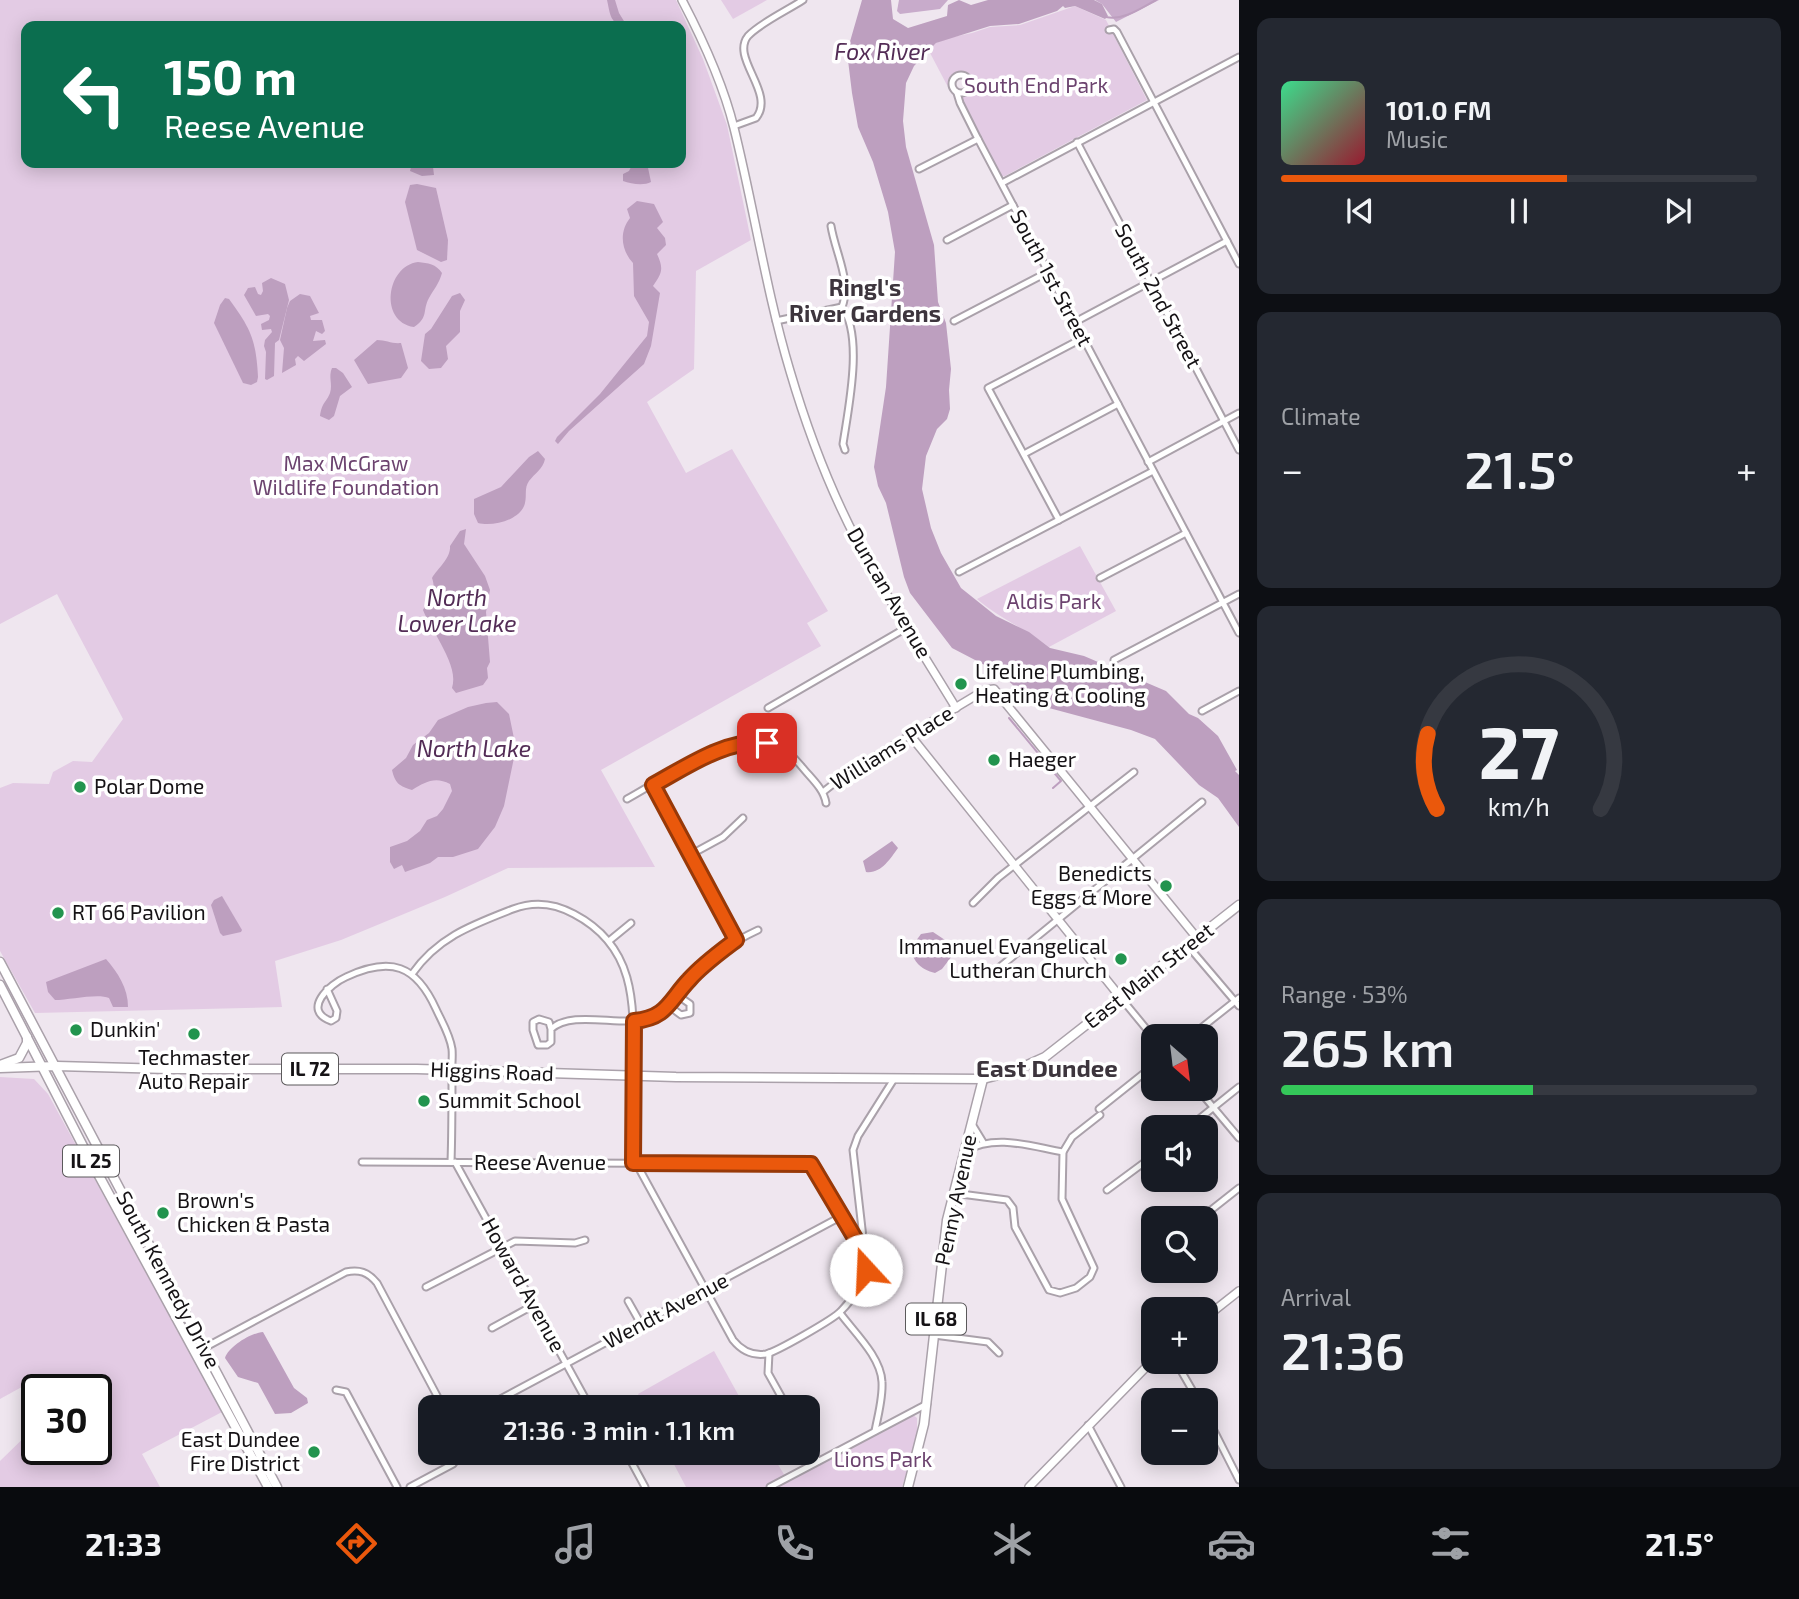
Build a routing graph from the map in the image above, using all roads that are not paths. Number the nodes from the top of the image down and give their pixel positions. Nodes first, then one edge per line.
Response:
1 (682, 0) edge
2 (803, 0) edge
3 (1110, 30) dead end
4 (1239, 57) edge
5 (957, 93) dead end
6 (1153, 101) junction
7 (734, 126) junction
8 (978, 139) junction
9 (1077, 142) junction
10 (919, 169) dead end
11 (1002, 183) junction
12 (1013, 205) junction
13 (831, 226) dead end
14 (947, 240) dead end
15 (1227, 241) junction
16 (1239, 264) edge
17 (1048, 272) junction
18 (1151, 282) junction
19 (842, 307) junction
20 (776, 321) junction
21 (954, 321) dead end
22 (1075, 322) junction
23 (1083, 338) junction
24 (1118, 404) junction
25 (1239, 413) edge
26 (1224, 421) junction
27 (845, 450) dead end
28 (1239, 450) edge
29 (1024, 454) junction
30 (1148, 462) junction
31 (1153, 471) junction
32 (1059, 520) junction
33 (1186, 533) junction
34 (959, 572) dead end
35 (1100, 578) dead end
36 (1239, 594) edge
37 (1223, 603) junction
38 (906, 628) junction
39 (1239, 633) edge
40 (1114, 660) dead end
41 (1239, 691) edge
42 (768, 708) dead end
43 (956, 708) junction
44 (1202, 711) dead end
45 (910, 736) junction
46 (1134, 772) dead end
47 (653, 785) junction
48 (822, 792) junction
49 (627, 799) dead end
50 (1202, 802) dead end
51 (826, 803) dead end
52 (1089, 806) junction
53 (743, 818) dead end
54 (690, 855) junction
55 (1133, 860) junction
56 (1015, 865) junction
57 (974, 903) dead end
58 (1239, 905) edge
59 (1058, 920) junction
60 (631, 923) dead end
61 (758, 930) dead end
62 (1197, 938) junction
63 (736, 940) junction
64 (609, 941) junction
65 (1188, 946) junction
66 (0, 962) edge
67 (412, 974) junction
68 (990, 975) dead end
69 (0, 985) edge
70 (327, 989) junction
71 (677, 995) junction
72 (1121, 998) junction
73 (1237, 1001) edge
74 (668, 1006) junction
75 (634, 1021) junction
76 (1142, 1024) edge
77 (1207, 1024) edge
78 (551, 1029) junction
79 (27, 1034) junction
80 (42, 1066) junction
81 (57, 1066) junction
82 (0, 1067) edge
83 (452, 1070) junction
84 (1141, 1076) edge
85 (633, 1077) junction
86 (894, 1079) junction
87 (983, 1079) junction
88 (1239, 1087) edge
89 (1207, 1101) edge
90 (1213, 1108) junction
91 (1204, 1115) edge
92 (972, 1123) junction
93 (1239, 1138) edge
94 (983, 1142) junction
95 (965, 1151) junction
96 (1063, 1152) junction
97 (362, 1162) dead end
98 (453, 1162) junction
99 (635, 1163) junction
100 (1141, 1165) edge
101 (1239, 1188) edge
102 (1107, 1190) dead end
103 (953, 1193) junction
104 (1216, 1206) edge
105 (842, 1216) junction
106 (585, 1240) dead end
107 (502, 1246) junction
108 (865, 1255) junction
109 (426, 1287) dead end
110 (705, 1289) junction
111 (1239, 1291) edge
112 (628, 1301) dead end
113 (534, 1305) junction
114 (1218, 1308) edge
115 (840, 1313) junction
116 (641, 1324) junction
117 (492, 1328) dead end
118 (934, 1335) junction
119 (204, 1348) junction
120 (769, 1353) junction
121 (999, 1353) dead end
122 (566, 1364) junction
123 (1141, 1372) edge
124 (336, 1390) dead end
125 (437, 1395) edge
126 (508, 1395) edge
127 (583, 1395) edge
128 (781, 1395) edge
129 (927, 1404) junction
130 (1088, 1425) junction
131 (875, 1431) junction
132 (1218, 1438) edge
133 (820, 1460) edge
134 (451, 1465) edge
135 (633, 1465) edge
136 (811, 1465) edge
137 (1239, 1479) edge
138 (268, 1487) edge
139 (277, 1487) edge
140 (397, 1487) edge
141 (410, 1487) edge
142 (645, 1487) edge
143 (770, 1487) edge
144 (908, 1487) edge
145 (1029, 1487) edge
146 (1121, 1487) edge

1 - 7 street
2 - 7 street
3 - 6 street
4 - 6 street
5 - 8 street, South 1st Street
6 - 9 street
6 - 15 street
7 - 20 street, Duncan Avenue
8 - 10 street
8 - 11 street, South 1st Street
9 - 11 street
9 - 18 street, South 2nd Street
11 - 12 street, South 1st Street
12 - 14 street
12 - 17 street, South 1st Street
13 - 19 street
15 - 16 street
15 - 18 street
17 - 21 street
17 - 22 street, South 1st Street
18 - 22 street
18 - 26 street, South 2nd Street
19 - 20 street
19 - 27 street
20 - 38 street, Duncan Avenue
22 - 23 street, South 1st Street
23 - 24 street, South 1st Street
23 - 29 street
24 - 29 street
24 - 30 street, South 1st Street
25 - 26 street
26 - 28 street, South 2nd Street
26 - 30 street
29 - 32 street
30 - 31 street, South 1st Street
31 - 32 street
31 - 33 street
32 - 34 street
33 - 35 street
33 - 37 street
36 - 37 street
37 - 39 street
37 - 40 street
38 - 42 street
38 - 43 street, Duncan Avenue
41 - 44 street
43 - 45 street, Williams Place
43 - 52 street, Williams Place
45 - 48 street, Williams Place
45 - 56 street
46 - 52 street
47 - 48 street
47 - 49 street
47 - 54 street
48 - 51 street
50 - 55 street
52 - 55 street
52 - 56 street
53 - 54 street
54 - 63 street
55 - 59 street
55 - 62 street
56 - 57 street
56 - 59 street
58 - 62 main road, East Main Street / IL 72
59 - 68 street
59 - 72 street
60 - 64 street
61 - 63 street
62 - 65 main road, East Main Street / IL 72
63 - 71 street
64 - 67 street
64 - 75 street
65 - 72 main road, East Main Street / IL 72
65 - 73 street
66 - 81 main road, South Kennedy Drive / IL 25
67 - 70 street
67 - 83 street, Howard Avenue
69 - 79 main road, South Kennedy Drive / IL 25
70 - 70 street
71 - 74 street
71 - 74 street
72 - 76 street
72 - 87 main road, East Main Street / IL 72
73 - 77 street
74 - 75 street
75 - 78 street
75 - 85 street
78 - 78 street
79 - 80 main road, South Kennedy Drive / IL 25
79 - 82 main road
80 - 81 main road, Higgins Road / IL 72
80 - 82 main road, Higgins Road / IL 72
80 - 138 main road, South Kennedy Drive / IL 25
81 - 83 main road, Higgins Road / IL 72
81 - 119 main road, South Kennedy Drive / IL 25
83 - 85 main road, Higgins Road / IL 72
83 - 98 street, Howard Avenue
84 - 96 street
85 - 86 main road, Higgins Road / IL 72
85 - 99 street
86 - 87 main road, Higgins Road / IL 72
86 - 108 street
87 - 92 main road, Penny Avenue / IL 68
88 - 90 street
89 - 90 street
90 - 91 street
90 - 93 street
92 - 94 street
92 - 95 main road, Penny Avenue / IL 68
94 - 95 street
94 - 96 street
95 - 103 main road, Penny Avenue / IL 68
96 - 103 street
97 - 98 street, Reese Avenue
98 - 99 street, Reese Avenue
98 - 107 street, Howard Avenue
99 - 105 street, Reese Avenue
99 - 110 street
100 - 102 street
101 - 104 street
103 - 118 main road, Penny Avenue / IL 68
105 - 108 street
105 - 110 street, Wendt Avenue
106 - 107 street
107 - 109 street
107 - 113 street, Howard Avenue
108 - 115 street
110 - 116 street, Wendt Avenue
110 - 120 street
111 - 114 street
112 - 116 street
113 - 117 street
113 - 122 street, Howard Avenue
115 - 120 street
115 - 131 street
116 - 122 street, Wendt Avenue
118 - 121 street
118 - 129 main road, Penny Avenue / IL 68
119 - 125 street
119 - 139 main road, South Kennedy Drive / IL 25
120 - 128 street
122 - 126 street, Wendt Avenue
122 - 127 street, Howard Avenue
123 - 130 street
124 - 140 street
129 - 131 street
129 - 144 main road, Penny Avenue / IL 68
130 - 145 street
130 - 146 street
131 - 133 street
132 - 137 street
134 - 141 street
135 - 142 street
136 - 143 street

